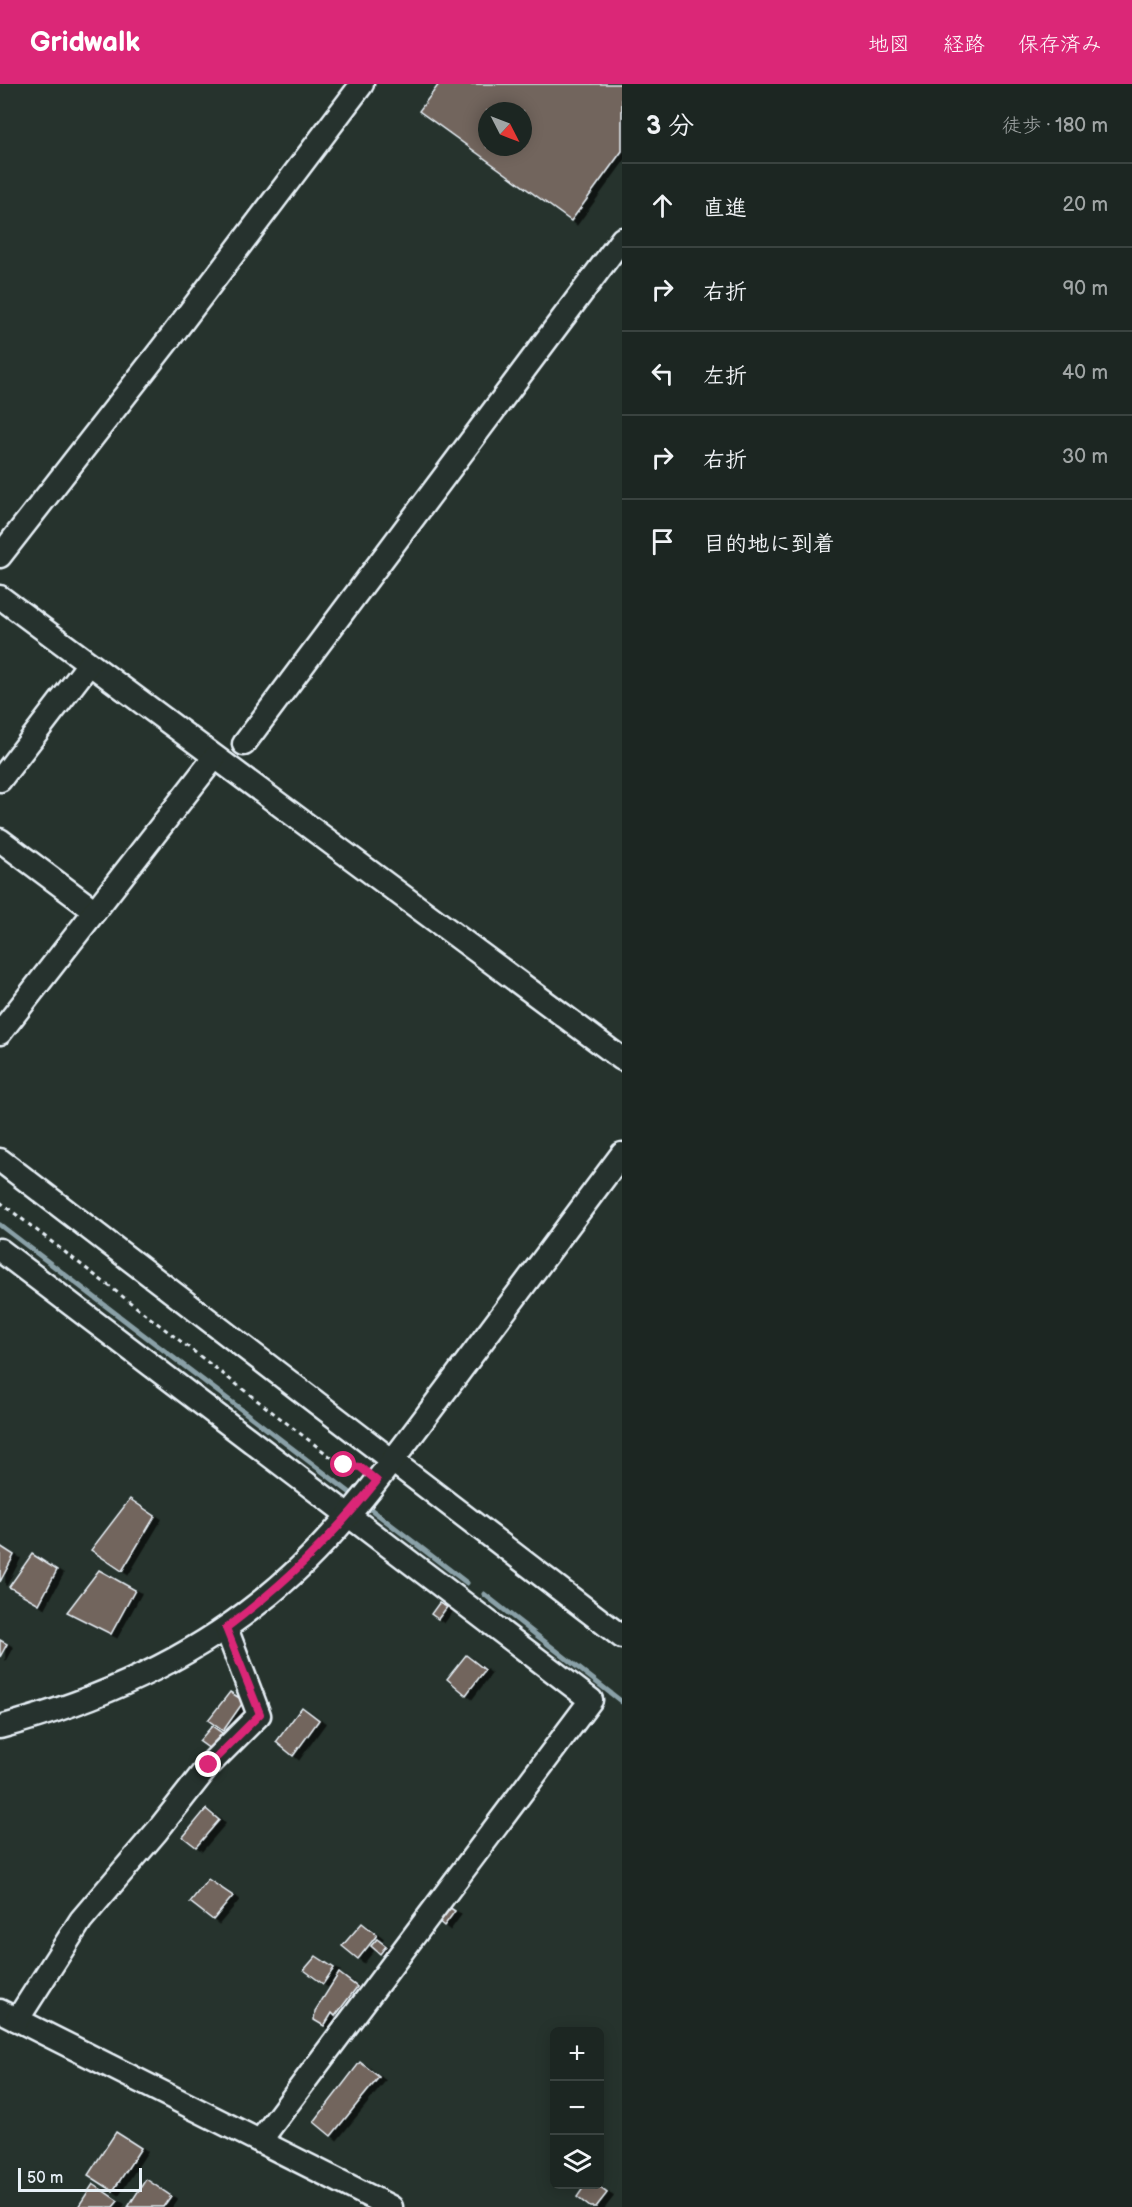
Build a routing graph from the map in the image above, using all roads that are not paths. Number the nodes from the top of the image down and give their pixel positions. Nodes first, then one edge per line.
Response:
1 (362, 84) edge
2 (622, 239) edge
3 (0, 556) edge
4 (0, 597) edge
5 (89, 664) junction
6 (244, 744) dead end
7 (214, 758) junction
8 (0, 780) edge
9 (0, 840) edge
10 (95, 911) junction
11 (0, 1033) edge
12 (622, 1059) edge
13 (622, 1154) edge
14 (0, 1160) edge
15 (0, 1250) edge
16 (393, 1460) junction
17 (351, 1512) junction
18 (226, 1628) junction
19 (622, 1637) edge
20 (0, 1727) edge
21 (9, 2015) edge
22 (260, 2141) junction
23 (391, 2207) edge

1 - 3 street
2 - 6 street
4 - 5 street
5 - 7 street
5 - 8 street
7 - 10 street
7 - 12 street
9 - 10 street
10 - 11 street
13 - 16 street
14 - 16 street
15 - 17 street
16 - 17 street
16 - 19 street
17 - 18 street
17 - 22 street
18 - 20 street
18 - 21 street
21 - 22 street
22 - 23 street

